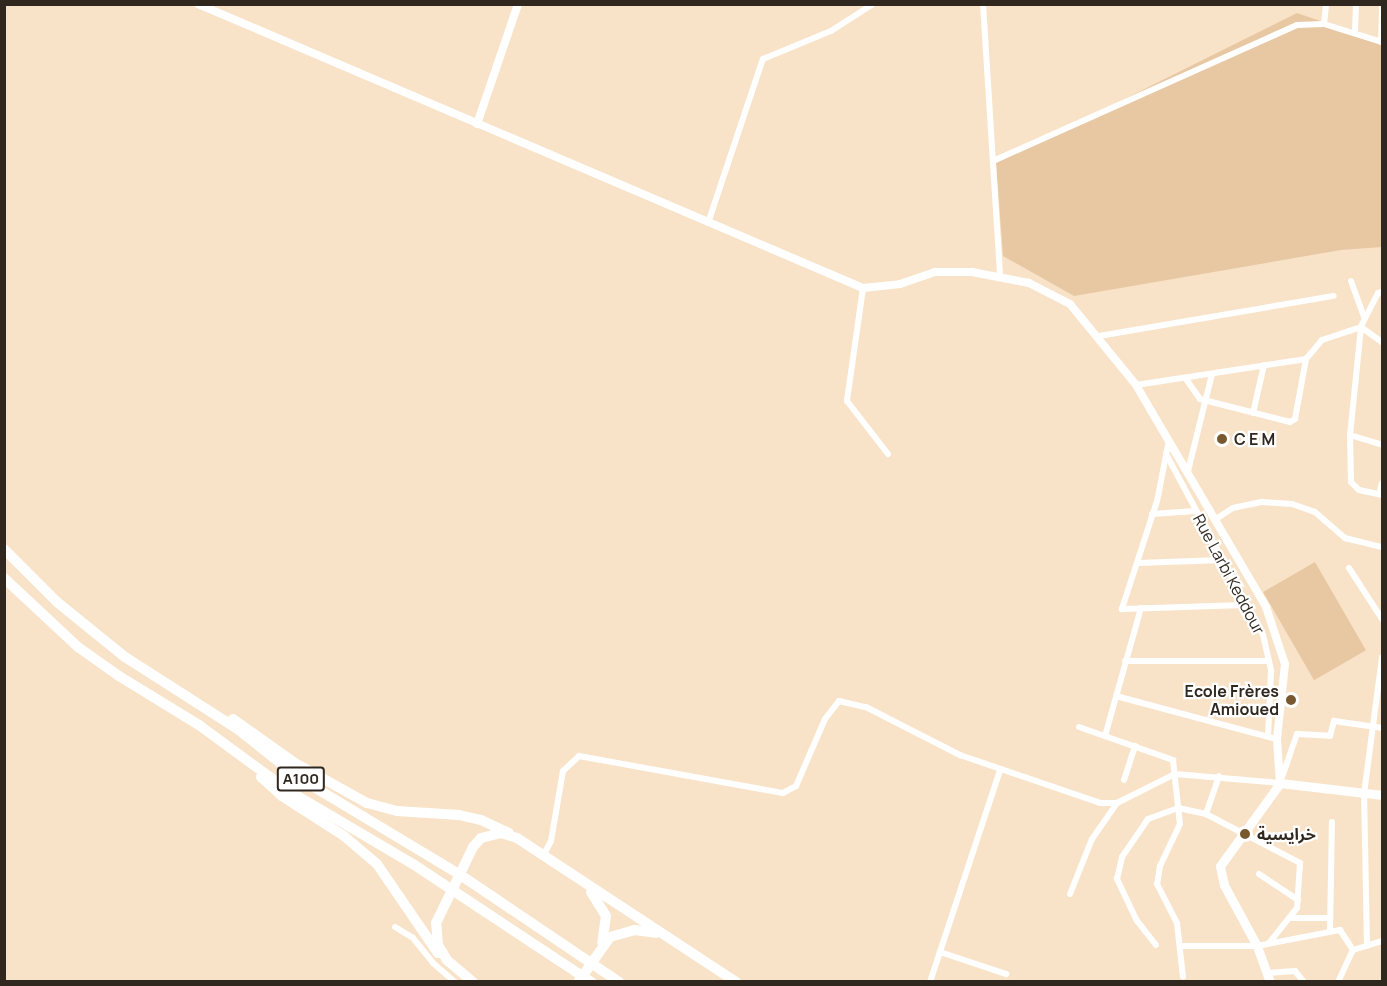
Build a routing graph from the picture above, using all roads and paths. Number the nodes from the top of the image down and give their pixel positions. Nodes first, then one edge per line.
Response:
1 (198, 4) edge
2 (518, 4) edge
3 (873, 4) edge
4 (983, 4) edge
5 (1326, 4) edge
6 (1356, 4) edge
7 (1382, 4) edge
8 (1324, 24) junction
9 (1355, 32) junction
10 (1382, 42) edge
11 (477, 124) junction
12 (993, 161) junction
13 (708, 223) junction
14 (1000, 275) junction
15 (1351, 281) dead end
16 (863, 288) junction
17 (1383, 292) edge
18 (1334, 296) dead end
19 (1364, 316) junction
20 (1361, 327) junction
21 (1099, 336) junction
22 (1383, 342) edge
23 (1306, 359) junction
24 (1264, 365) junction
25 (1212, 374) junction
26 (1186, 379) junction
27 (1136, 385) junction
28 (1208, 401) junction
29 (1253, 413) junction
30 (1350, 435) junction
31 (1169, 439) junction
32 (1383, 446) edge
33 (888, 454) dead end
34 (1166, 454) junction
35 (1188, 471) junction
36 (1383, 483) edge
37 (1381, 495) edge
38 (1196, 511) junction
39 (1152, 514) junction
40 (1216, 519) junction
41 (1383, 547) edge
42 (4, 549) edge
43 (1222, 560) junction
44 (1138, 563) junction
45 (1349, 568) dead end
46 (4, 578) edge
47 (1245, 605) junction
48 (1141, 608) junction
49 (1383, 619) edge
50 (1383, 657) edge
51 (1268, 661) junction
52 (1125, 662) junction
53 (1116, 696) junction
54 (190, 697) junction
55 (1370, 726) junction
56 (1079, 727) dead end
57 (1383, 728) edge
58 (1105, 736) junction
59 (1268, 736) junction
60 (1278, 739) junction
61 (224, 742) junction
62 (1135, 746) junction
63 (1000, 770) junction
64 (1175, 774) junction
65 (1219, 776) junction
66 (1124, 780) dead end
67 (1280, 783) junction
68 (1364, 794) junction
69 (1383, 795) edge
70 (1117, 803) junction
71 (1178, 808) junction
72 (1206, 814) junction
73 (1332, 822) dead end
74 (1245, 832) junction
75 (517, 838) junction
76 (543, 856) junction
77 (1259, 874) dead end
78 (574, 877) junction
79 (1070, 894) dead end
80 (1298, 900) junction
81 (1290, 918) junction
82 (1329, 918) junction
83 (395, 927) dead end
84 (1330, 932) junction
85 (1381, 941) edge
86 (1269, 943) junction
87 (1156, 945) dead end
88 (601, 946) junction
89 (1181, 946) junction
90 (1257, 946) junction
91 (1367, 946) junction
92 (1383, 949) edge
93 (1353, 950) junction
94 (691, 951) junction
95 (940, 952) junction
96 (447, 960) junction
97 (1006, 974) dead end
98 (1183, 977) dead end
99 (1269, 977) edge
100 (455, 981) edge
101 (473, 981) edge
102 (578, 981) edge
103 (591, 981) edge
104 (619, 981) edge
105 (736, 981) edge
106 (930, 981) edge
107 (1304, 981) edge
108 (1338, 981) edge

1 - 11 main road
2 - 11 street
3 - 13 street
4 - 12 street
5 - 8 street
6 - 9 street
7 - 10 street
8 - 9 street
8 - 12 street
9 - 10 street
11 - 13 main road
12 - 14 street
13 - 16 main road
14 - 16 main road
14 - 21 main road
15 - 19 street
16 - 33 street
17 - 19 street
18 - 21 street
19 - 20 street
20 - 22 street
20 - 23 street
20 - 30 street
21 - 27 main road
23 - 24 street
23 - 29 street
24 - 25 street
24 - 29 street
25 - 26 street
25 - 28 street
26 - 27 street
26 - 28 street
27 - 31 main road
28 - 29 street
28 - 35 street
30 - 32 street
30 - 37 street
31 - 34 street
31 - 35 main road
34 - 38 street, Rue Larbi Keddour
34 - 39 street
35 - 40 main road
36 - 37 street
38 - 39 street
38 - 43 street, Rue Larbi Keddour
39 - 44 street
40 - 41 street
40 - 60 main road
42 - 54 highway, A100 / A100
43 - 44 street
43 - 47 street, Rue Larbi Keddour
44 - 48 street
45 - 49 street
46 - 61 highway, A100 / A100
47 - 48 street
47 - 51 street, Rue Larbi Keddour
48 - 52 street
50 - 55 street
51 - 52 street
51 - 59 street, Rue Larbi Keddour
52 - 53 street
53 - 58 street
53 - 59 street
54 - 75 highway
54 - 104 highway, A100 / A100
55 - 57 street
55 - 67 street
55 - 68 street
56 - 58 street
58 - 62 street
59 - 60 street
60 - 67 main road
61 - 96 highway
61 - 103 highway, A100 / A100
62 - 64 street
62 - 66 street
63 - 70 street
63 - 76 street
63 - 95 street
64 - 65 street
64 - 70 street
64 - 71 street
65 - 67 street
65 - 72 street
67 - 68 main road
67 - 74 main road
68 - 69 main road
68 - 91 street
70 - 79 street
71 - 72 street
71 - 87 street
71 - 89 street
72 - 74 street
73 - 82 street
74 - 80 street
74 - 90 main road
75 - 76 highway
75 - 96 highway
76 - 78 highway
77 - 80 street
78 - 88 highway
78 - 94 highway
80 - 81 street
81 - 82 street
81 - 86 street
82 - 84 street
83 - 100 street
84 - 86 street
84 - 93 street
85 - 91 street
85 - 92 street
86 - 90 street
88 - 94 highway
88 - 102 highway
89 - 90 street
89 - 98 street
90 - 99 main road
91 - 93 street
93 - 108 street
94 - 105 highway
95 - 97 street
95 - 106 street
96 - 101 highway
99 - 107 street

